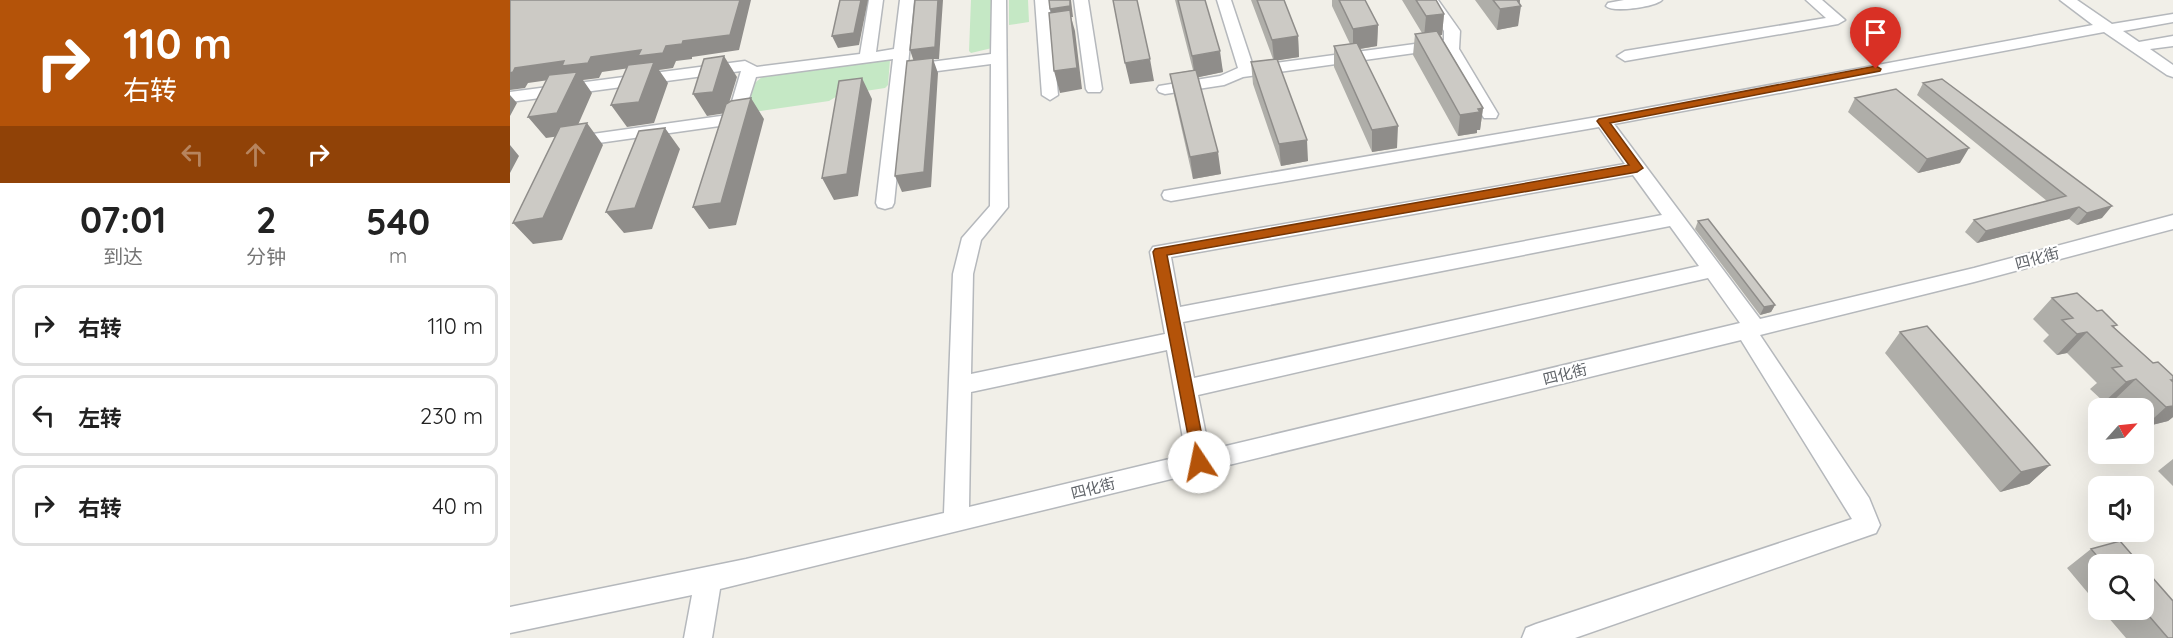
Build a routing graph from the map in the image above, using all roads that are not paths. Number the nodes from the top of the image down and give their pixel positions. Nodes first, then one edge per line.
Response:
1 (876, 0) edge
2 (907, 0) edge
3 (999, 0) edge
4 (1042, 0) edge
5 (1081, 0) edge
6 (1224, 0) edge
7 (1431, 0) edge
8 (1655, 0) edge
9 (1813, 0) edge
10 (2067, 0) edge
11 (1613, 6) dead end
12 (2173, 18) edge
13 (1084, 23) junction
14 (1044, 28) junction
15 (2108, 28) junction
16 (2173, 41) edge
17 (1452, 44) junction
18 (2137, 47) junction
19 (902, 53) junction
20 (1625, 56) dead end
21 (867, 57) junction
22 (999, 58) junction
23 (899, 71) junction
24 (1247, 72) junction
25 (2173, 72) edge
26 (749, 73) junction
27 (1094, 89) dead end
28 (1165, 89) dead end
29 (1050, 95) dead end
30 (510, 97) edge
31 (1490, 114) dead end
32 (1603, 121) junction
33 (570, 142) edge
34 (1637, 168) junction
35 (1171, 195) dead end
36 (885, 203) dead end
37 (1675, 219) junction
38 (2173, 222) edge
39 (1713, 270) junction
40 (1172, 316) junction
41 (1750, 329) junction
42 (1176, 340) junction
43 (960, 385) junction
44 (1185, 389) junction
45 (1199, 462) junction
46 (956, 521) junction
47 (708, 579) junction
48 (510, 621) edge
49 (698, 638) edge
50 (1536, 638) edge

1 - 21 street
2 - 19 street
3 - 22 street
4 - 14 street
5 - 13 street
6 - 24 street
7 - 17 street
8 - 11 street
9 - 20 street
10 - 15 street
12 - 15 street
13 - 14 street
13 - 27 street
14 - 29 street
15 - 18 street
15 - 32 street
16 - 18 street
17 - 24 street
17 - 31 street
18 - 25 street
19 - 21 street
19 - 23 street
21 - 26 street
22 - 23 street
22 - 43 street
23 - 36 street
24 - 28 street
26 - 30 street
26 - 33 street
32 - 34 street
32 - 35 street
34 - 37 street
34 - 40 street
37 - 39 street
37 - 40 street
38 - 41 street, 四化街
39 - 41 street
39 - 44 street
40 - 42 street
41 - 45 street, 四化街
41 - 50 street
42 - 43 street
42 - 44 street
43 - 46 street
44 - 45 street
45 - 46 street, 四化街
46 - 47 street, 四化街
47 - 48 street, 四化街
47 - 49 street

